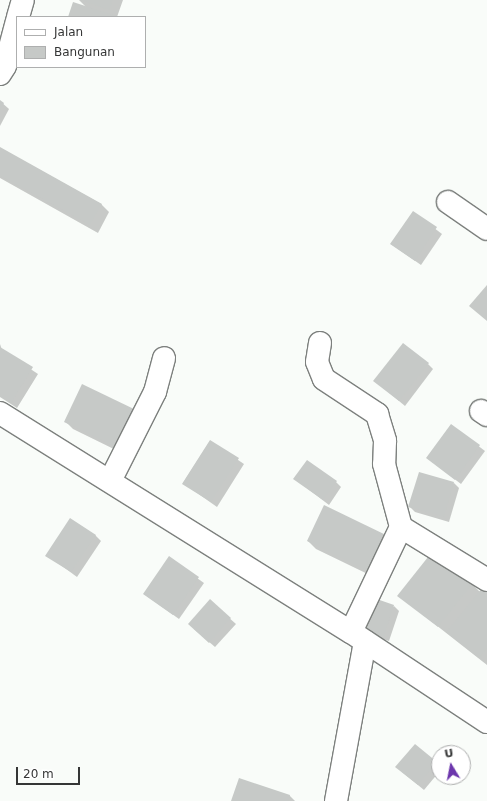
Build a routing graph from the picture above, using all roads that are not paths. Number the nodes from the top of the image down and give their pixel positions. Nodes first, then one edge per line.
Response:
1 (23, 0) edge
2 (18, 16) edge
3 (16, 26) edge
4 (0, 74) edge
5 (448, 202) dead end
6 (487, 229) edge
7 (320, 344) dead end
8 (164, 358) dead end
9 (0, 413) edge
10 (110, 481) junction
11 (401, 528) junction
12 (487, 580) edge
13 (358, 637) junction
14 (487, 722) edge
15 (336, 801) edge

1 - 2 street
3 - 4 street
5 - 6 street
7 - 11 street
8 - 10 street
9 - 10 street
10 - 13 street
11 - 12 street
11 - 13 street
13 - 14 street
13 - 15 street

